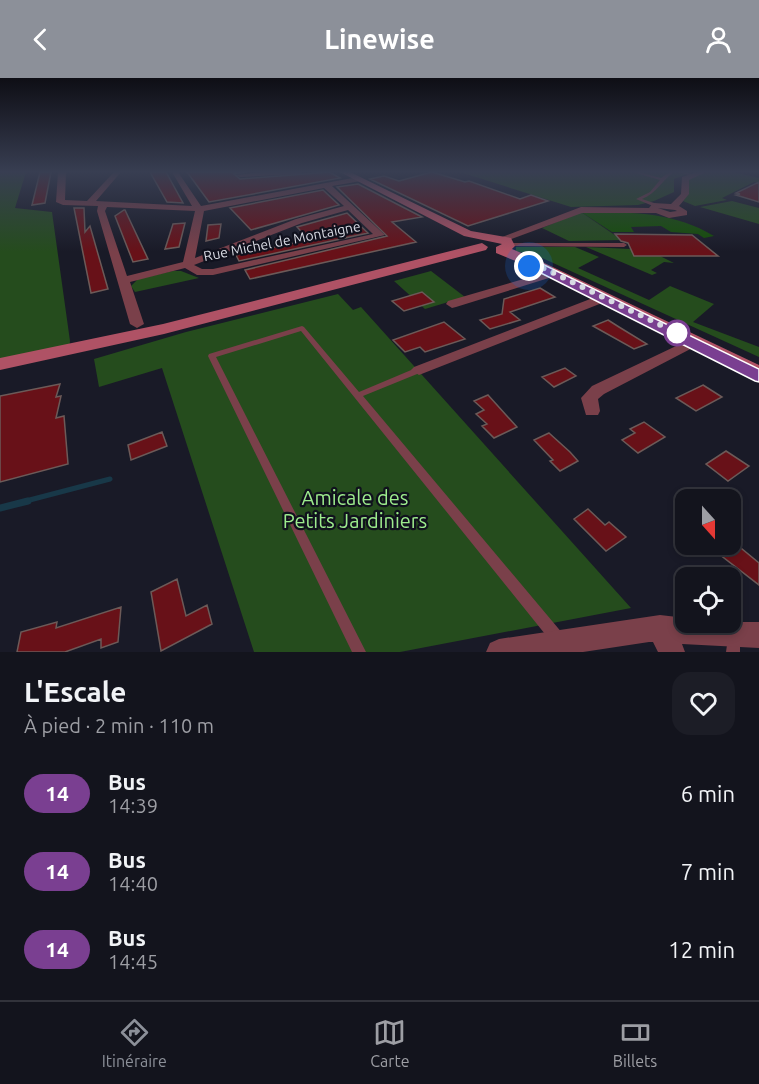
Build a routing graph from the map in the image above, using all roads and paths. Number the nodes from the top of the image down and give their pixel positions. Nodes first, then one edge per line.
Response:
1 (60, 199) edge
2 (94, 199) edge
3 (192, 199) edge
4 (253, 199) edge
5 (341, 199) edge
6 (396, 199) edge
7 (638, 199) edge
8 (681, 199) edge
9 (89, 204) junction
10 (103, 204) junction
11 (350, 207) junction
12 (655, 208) junction
13 (199, 209) junction
14 (481, 243) junction
15 (505, 244) junction
16 (624, 244) dead end
17 (522, 260) junction
18 (188, 264) junction
19 (548, 275) junction
20 (124, 280) junction
21 (598, 300) junction
22 (452, 304) dead end
23 (137, 324) dead end
24 (164, 329) junction
25 (693, 343) junction
26 (0, 364) edge
27 (0, 370) edge
28 (419, 370) joint
29 (759, 372) edge
30 (759, 378) edge
31 (358, 395) junction
32 (592, 411) dead end
33 (660, 628) junction
34 (742, 640) edge
35 (561, 642) junction
36 (359, 652) edge
37 (499, 652) edge
38 (672, 652) edge

1 - 9 street
2 - 9 street
3 - 13 street
4 - 13 street
5 - 11 street
6 - 14 street
7 - 12 lane
8 - 12 street
9 - 10 street
10 - 13 street
10 - 20 street
11 - 18 street
11 - 18 street, Rue Michel de Montaigne
12 - 15 street
13 - 18 street
14 - 15 street
14 - 24 street
15 - 16 lane
15 - 17 street
17 - 19 street
17 - 25 street
18 - 20 street
19 - 21 street
19 - 22 street
20 - 23 street
21 - 25 street
21 - 28 street
24 - 26 street
24 - 27 street
25 - 29 street
25 - 30 street
25 - 32 street
28 - 31 lane
31 - 35 lane
31 - 36 lane
33 - 34 street
33 - 35 street
33 - 38 street
35 - 37 street

